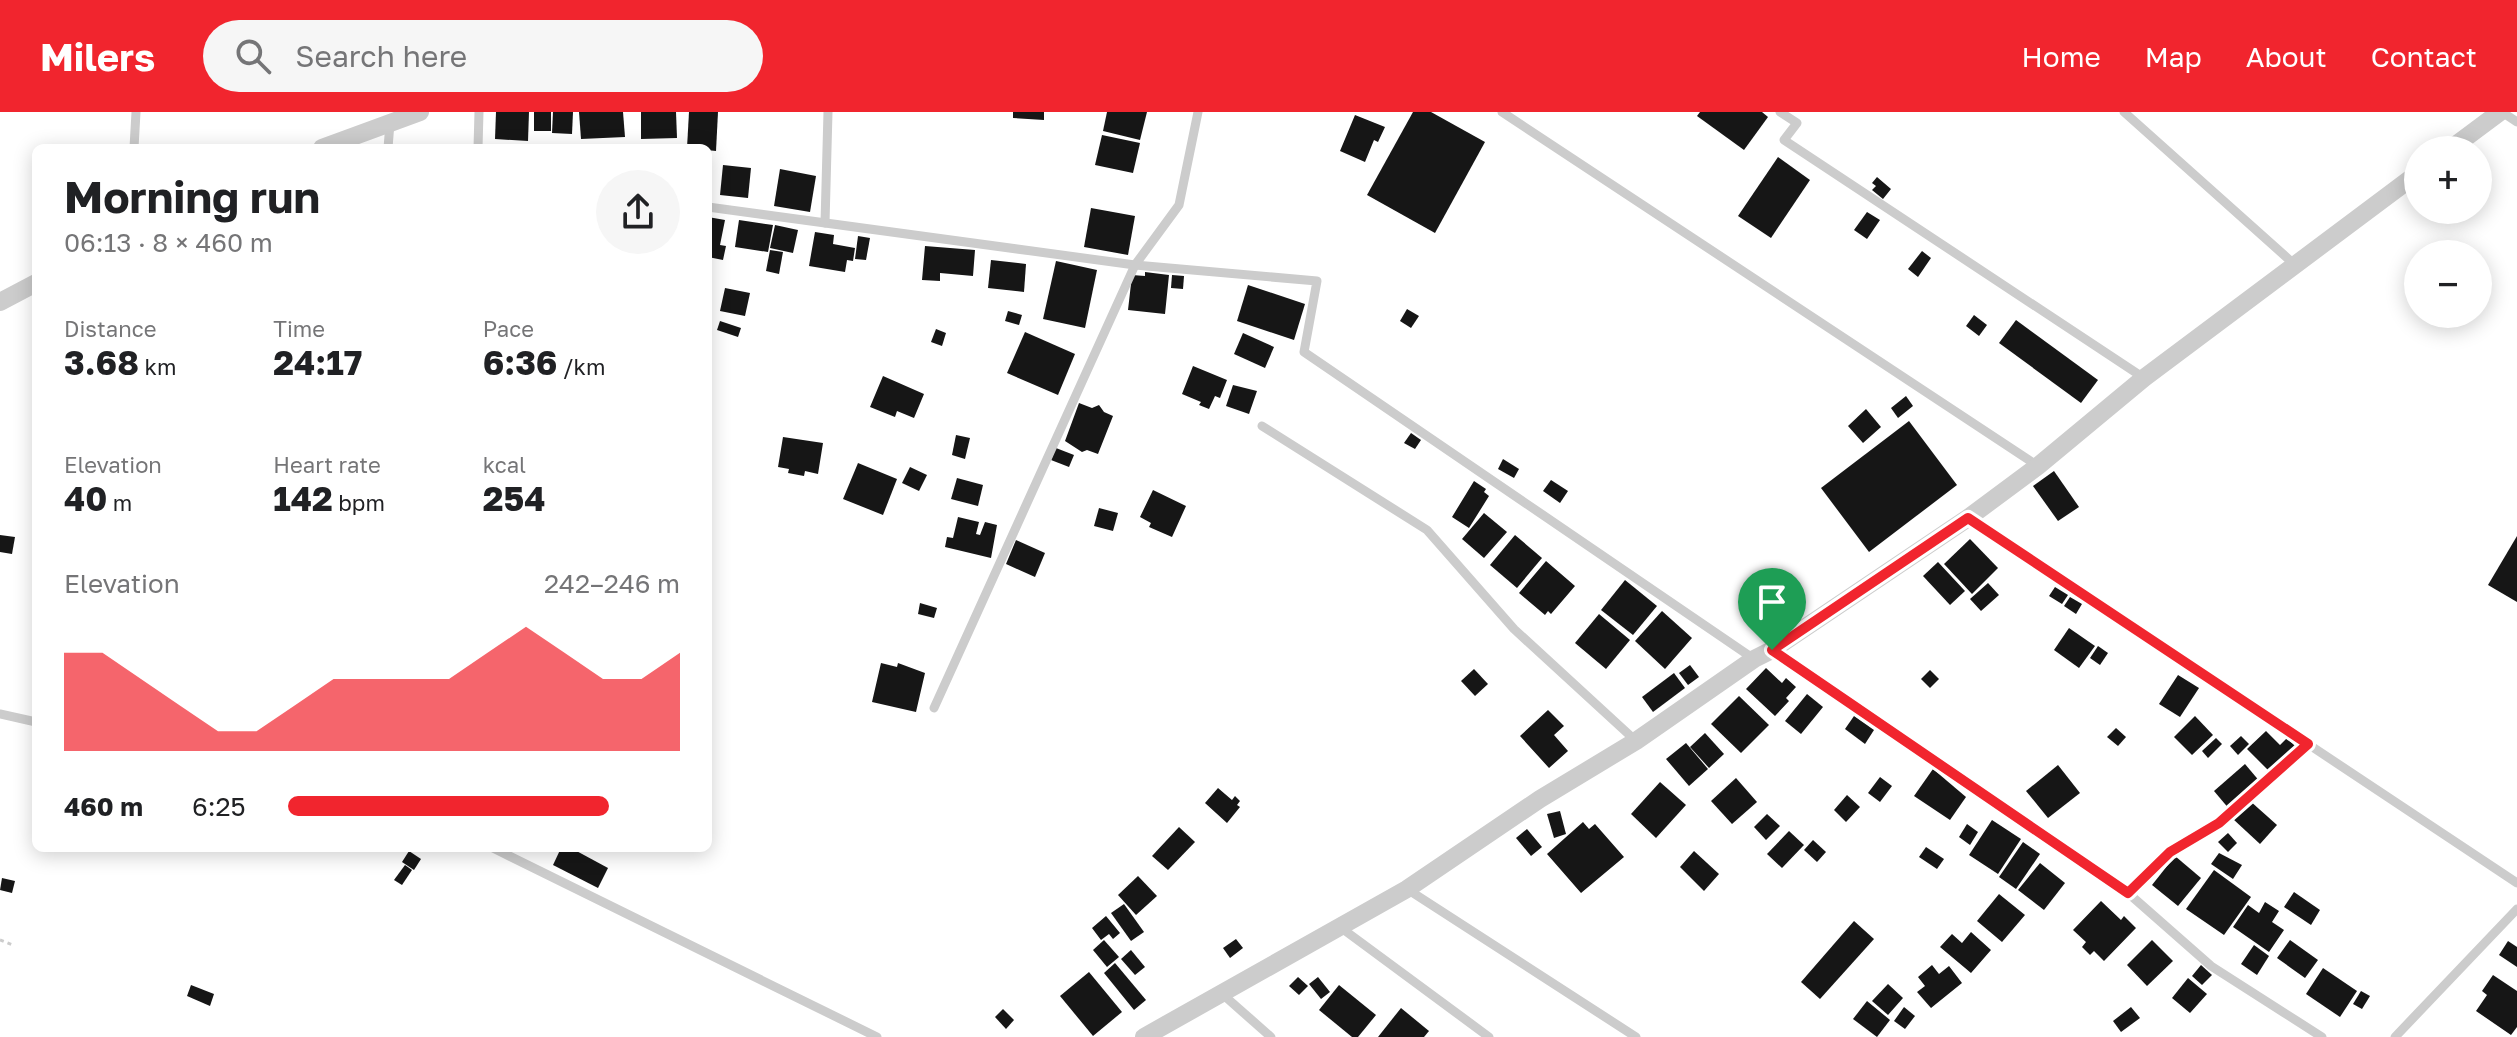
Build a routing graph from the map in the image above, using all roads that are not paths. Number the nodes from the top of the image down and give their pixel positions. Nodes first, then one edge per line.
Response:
1 (136, 112) edge
2 (420, 112) edge
3 (479, 112) edge
4 (828, 112) edge
5 (1198, 112) edge
6 (1502, 112) edge
7 (1780, 112) edge
8 (2124, 112) edge
9 (2501, 112) edge
10 (2517, 122) edge
11 (390, 123) junction
12 (2468, 136) edge
13 (134, 144) edge
14 (333, 144) edge
15 (388, 144) edge
16 (478, 144) edge
17 (2404, 183) edge
18 (712, 208) edge
19 (825, 223) junction
20 (2294, 264) junction
21 (1135, 265) junction
22 (32, 285) edge
23 (0, 302) edge
24 (2144, 378) junction
25 (1262, 426) dead end
26 (2038, 466) junction
27 (1968, 518) junction
28 (1772, 650) junction
29 (1754, 659) junction
30 (934, 708) dead end
31 (0, 714) edge
32 (32, 721) edge
33 (1636, 741) junction
34 (2308, 744) junction
35 (501, 852) edge
36 (2517, 883) edge
37 (1407, 889) junction
38 (2128, 893) junction
39 (2517, 909) edge
40 (1340, 927) junction
41 (1220, 992) junction
42 (877, 1037) edge
43 (1144, 1037) edge
44 (1271, 1037) edge
45 (1489, 1037) edge
46 (1636, 1037) edge
47 (2322, 1037) edge
48 (2395, 1037) edge

1 - 13 lane
2 - 11 street
3 - 16 lane
4 - 19 lane
5 - 21 lane
6 - 26 lane
7 - 24 lane
8 - 20 lane
9 - 10 lane
9 - 12 street
11 - 14 street
11 - 15 lane
17 - 20 street
18 - 19 lane
19 - 21 lane
20 - 24 street
21 - 29 lane
21 - 30 lane
22 - 23 street
24 - 26 street
25 - 33 lane
26 - 27 street
27 - 28 street
27 - 34 lane
28 - 29 street
28 - 38 lane
29 - 33 street
31 - 32 lane
33 - 37 street
34 - 36 lane
34 - 38 lane
35 - 42 lane
37 - 40 street
37 - 46 lane
38 - 47 lane
39 - 48 lane
40 - 41 street
40 - 45 lane
41 - 43 street
41 - 44 lane

